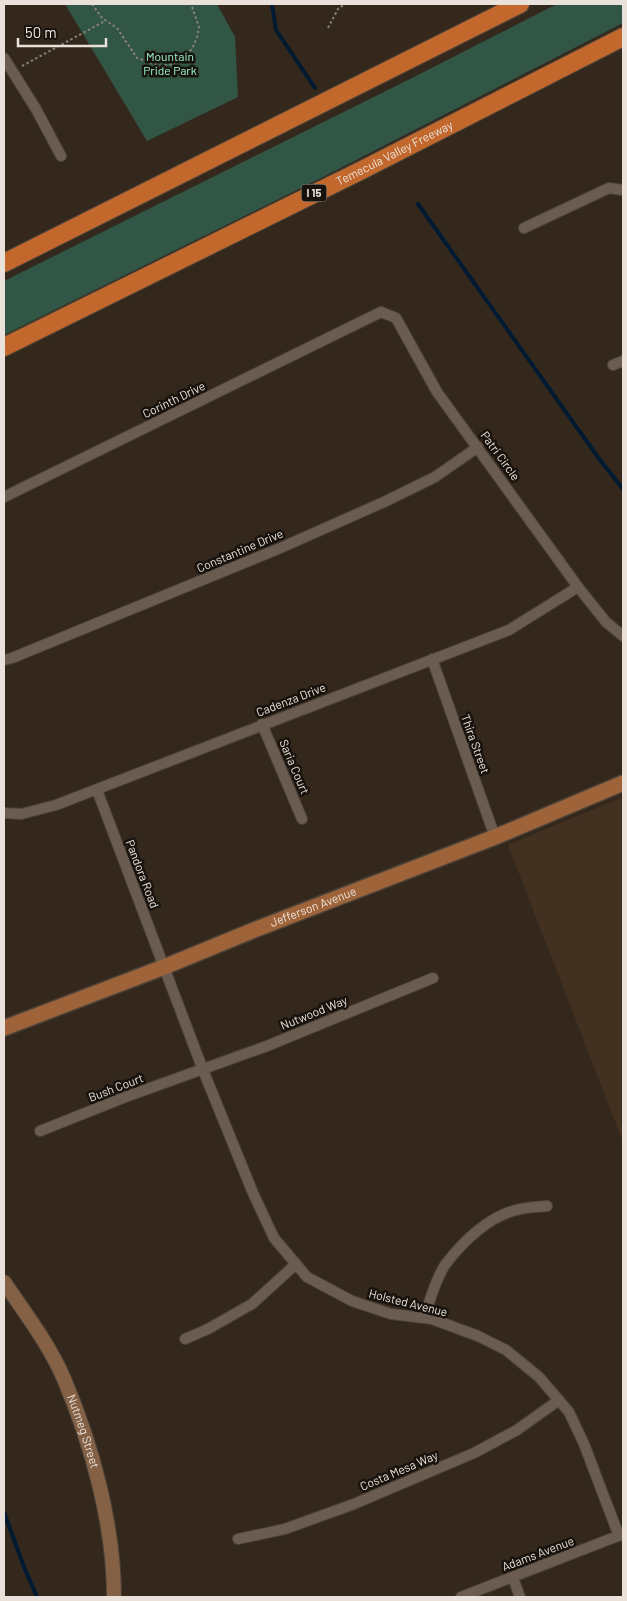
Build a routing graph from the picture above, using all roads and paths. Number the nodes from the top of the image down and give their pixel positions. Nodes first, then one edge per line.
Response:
1 (92, 4) edge
2 (191, 4) edge
3 (345, 4) edge
4 (520, 4) edge
5 (105, 21) junction
6 (328, 28) dead end
7 (623, 37) edge
8 (4, 58) edge
9 (22, 66) dead end
10 (8, 74) edge
11 (62, 156) dead end
12 (623, 190) edge
13 (524, 228) dead end
14 (4, 264) edge
15 (355, 324) joint
16 (4, 347) edge
17 (478, 447) junction
18 (4, 497) edge
19 (578, 587) junction
20 (623, 636) edge
21 (432, 659) junction
22 (4, 660) edge
23 (262, 724) junction
24 (623, 783) edge
25 (97, 790) junction
26 (4, 813) edge
27 (302, 819) dead end
28 (495, 837) junction
29 (164, 967) junction
30 (433, 978) dead end
31 (4, 1028) edge
32 (203, 1070) junction
33 (40, 1131) dead end
34 (547, 1206) dead end
35 (296, 1264) junction
36 (4, 1282) edge
37 (424, 1318) junction
38 (185, 1338) dead end
39 (559, 1400) junction
40 (621, 1535) edge
41 (238, 1539) dead end
42 (513, 1578) junction
43 (114, 1597) edge
44 (461, 1597) edge
45 (520, 1597) edge

1 - 5 path
2 - 5 path
3 - 6 path
4 - 14 highway
5 - 9 path
7 - 16 highway, Temecula Valley Freeway / I 15
8 - 10 street
10 - 11 street
12 - 13 street
15 - 17 street, Patri Circle
15 - 18 street, Corinth Drive
17 - 19 street, Patri Circle
17 - 22 street, Constantine Drive
19 - 20 street, Patri Circle
19 - 21 street, Cadenza Drive
21 - 23 street, Cadenza Drive
21 - 28 street, Thira Street
23 - 25 street, Cadenza Drive
23 - 27 street, Saria Court
24 - 28 main road, Jefferson Avenue
25 - 26 street, Cadenza Drive
25 - 29 street, Pandora Road
28 - 29 main road, Jefferson Avenue
29 - 31 main road, Jefferson Avenue
29 - 32 street, Holsted Avenue
30 - 32 street, Nutwood Way
32 - 33 street, Bush Court
32 - 35 street, Holsted Avenue
34 - 37 street
35 - 37 street, Holsted Avenue
35 - 38 street
36 - 43 main road, Nutmeg Street
37 - 39 street, Holsted Avenue
39 - 40 street, Holsted Avenue
39 - 41 street, Costa Mesa Way
40 - 42 street, Adams Avenue
42 - 44 street, Adams Avenue
42 - 45 street

